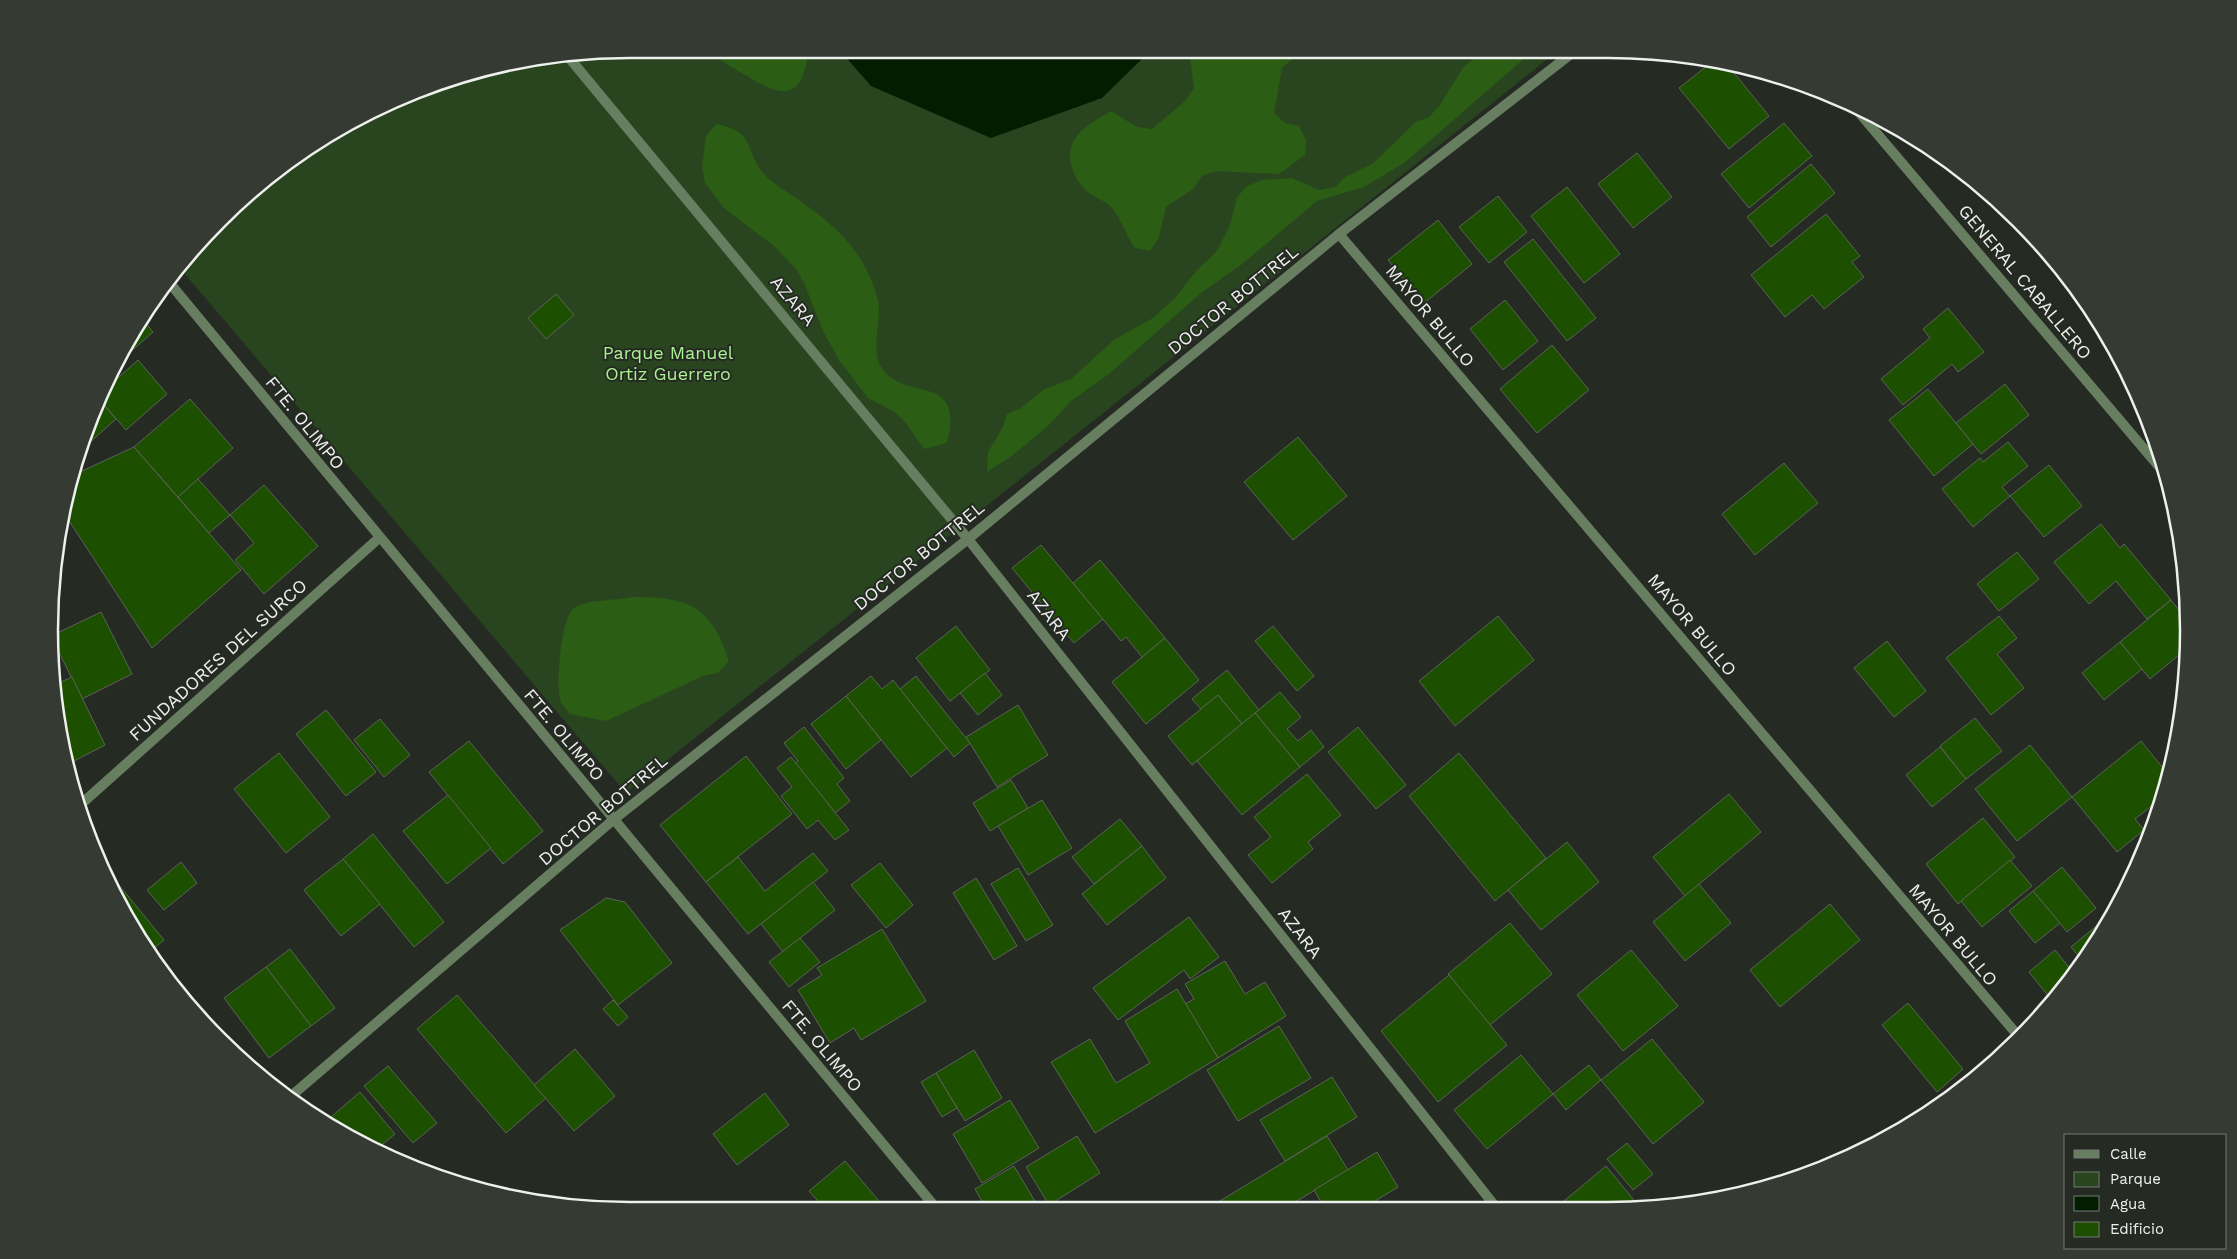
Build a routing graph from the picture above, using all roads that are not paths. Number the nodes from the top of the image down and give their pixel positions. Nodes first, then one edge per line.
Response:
1 (1566, 58) edge
2 (572, 61) edge
3 (1866, 119) edge
4 (1339, 234) junction
5 (172, 286) edge
6 (2153, 460) edge
7 (379, 538) junction
8 (968, 539) junction
9 (84, 801) edge
10 (613, 820) junction
11 (2014, 1031) edge
12 (295, 1093) edge
13 (931, 1202) edge
14 (1492, 1202) edge

1 - 4 street, DOCTOR BOTTREL
2 - 8 street, AZARA
3 - 6 street, GENERAL CABALLERO
4 - 8 street, DOCTOR BOTTREL
4 - 11 street, MAYOR BULLO
5 - 7 street, FTE. OLIMPO
7 - 9 street, FUNDADORES DEL SURCO
7 - 10 street, FTE. OLIMPO
8 - 10 street, DOCTOR BOTTREL
8 - 14 street, AZARA
10 - 12 street, DOCTOR BOTTREL
10 - 13 street, FTE. OLIMPO

